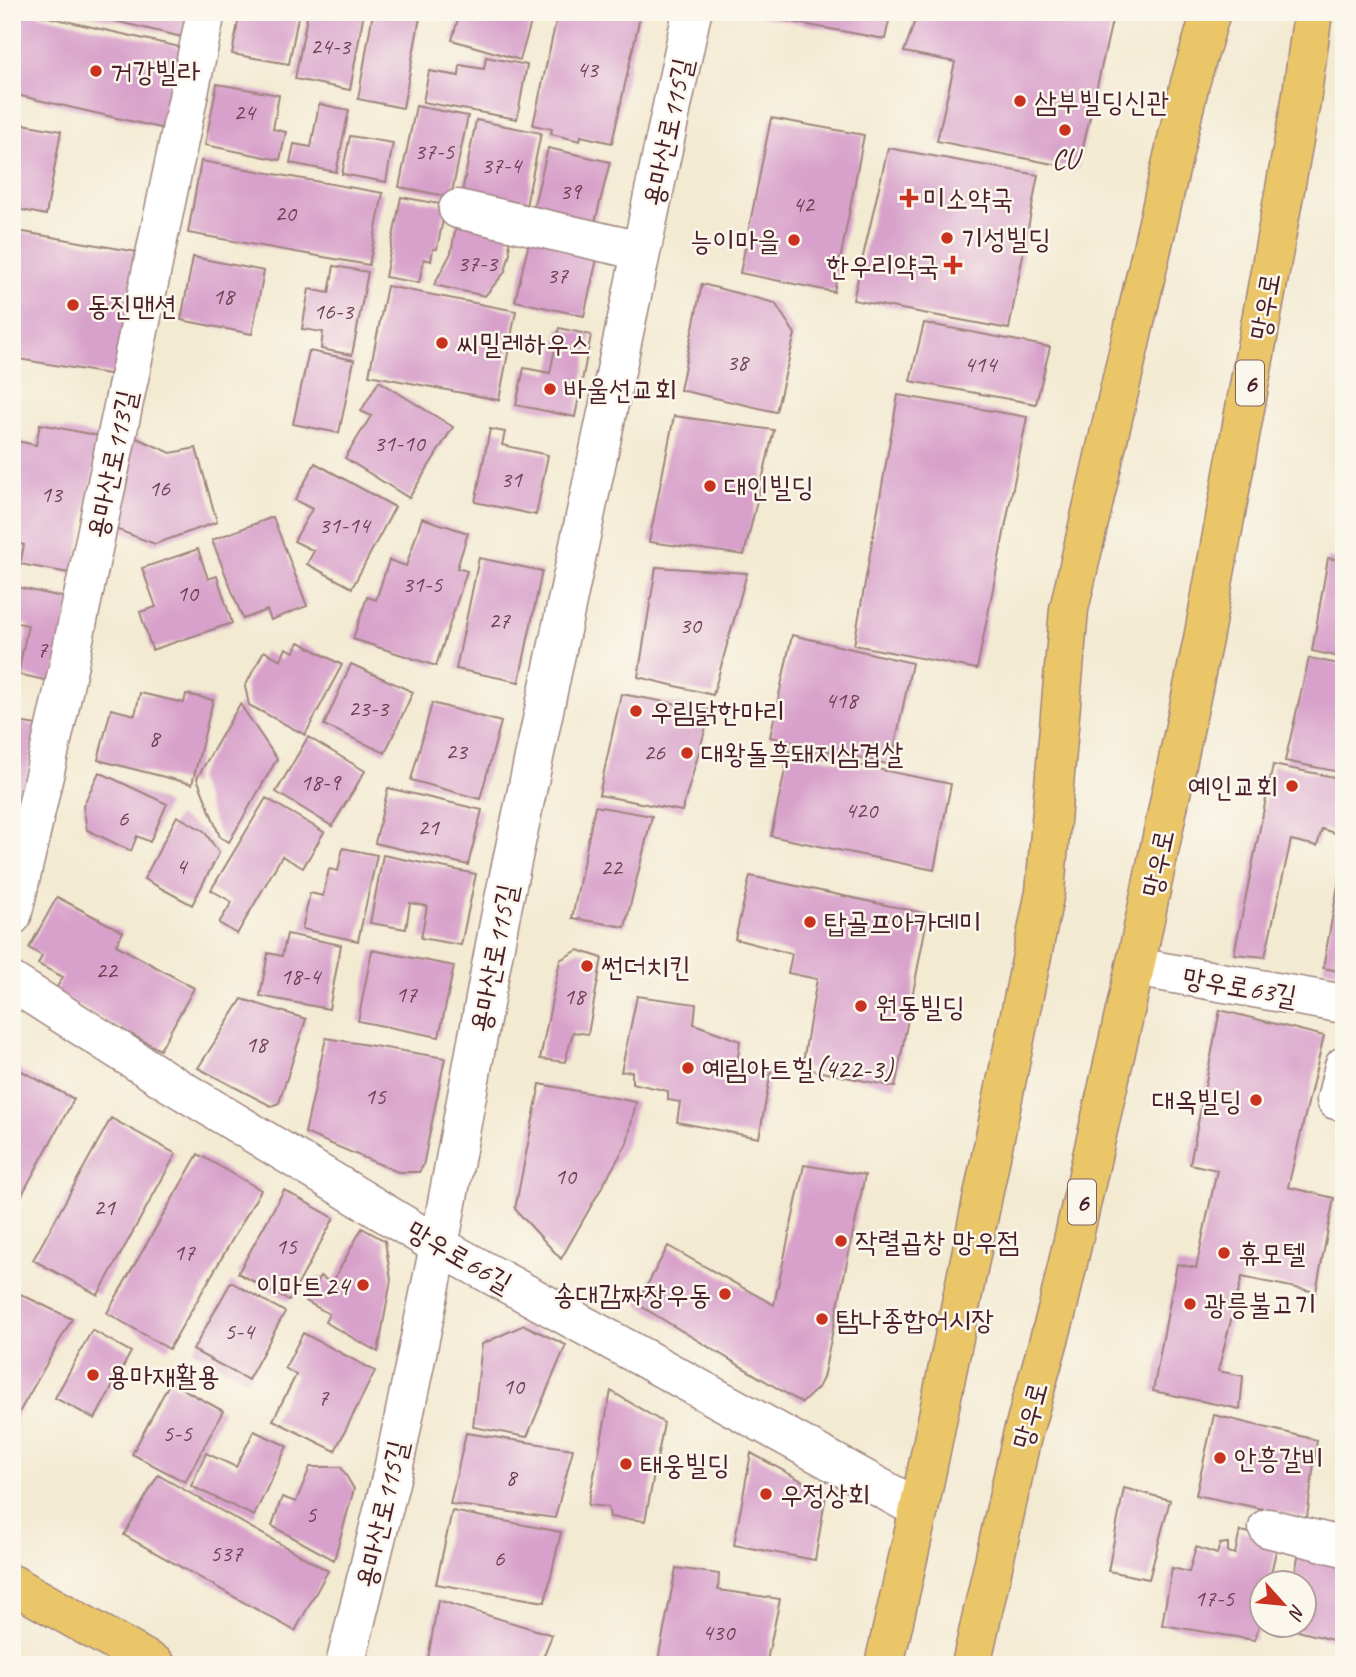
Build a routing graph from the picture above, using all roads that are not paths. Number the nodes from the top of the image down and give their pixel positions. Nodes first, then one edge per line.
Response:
1 (206, 12) edge
2 (692, 12) edge
3 (1211, 12) edge
4 (1313, 12) edge
5 (458, 209) dead end
6 (641, 251) junction
7 (12, 916) edge
8 (1135, 967) junction
9 (12, 982) edge
10 (1344, 1004) edge
11 (439, 1246) junction
12 (919, 1509) junction
13 (1268, 1528) dead end
14 (1344, 1547) edge
15 (12, 1584) edge
16 (156, 1665) edge
17 (345, 1665) edge
18 (884, 1665) edge
19 (971, 1665) edge

1 - 7 street, 용마산로113길
2 - 6 street, 용마산로115길
3 - 12 main road
4 - 8 main road, 망우로 / 6
5 - 6 street
6 - 11 street, 용마산로115길
8 - 10 street, 망우로63길
8 - 19 main road, 망우로 / 6
9 - 11 street, 망우로66길
11 - 12 street, 망우로66길
11 - 17 street, 용마산로115길
12 - 18 main road
13 - 14 street
15 - 16 main road

